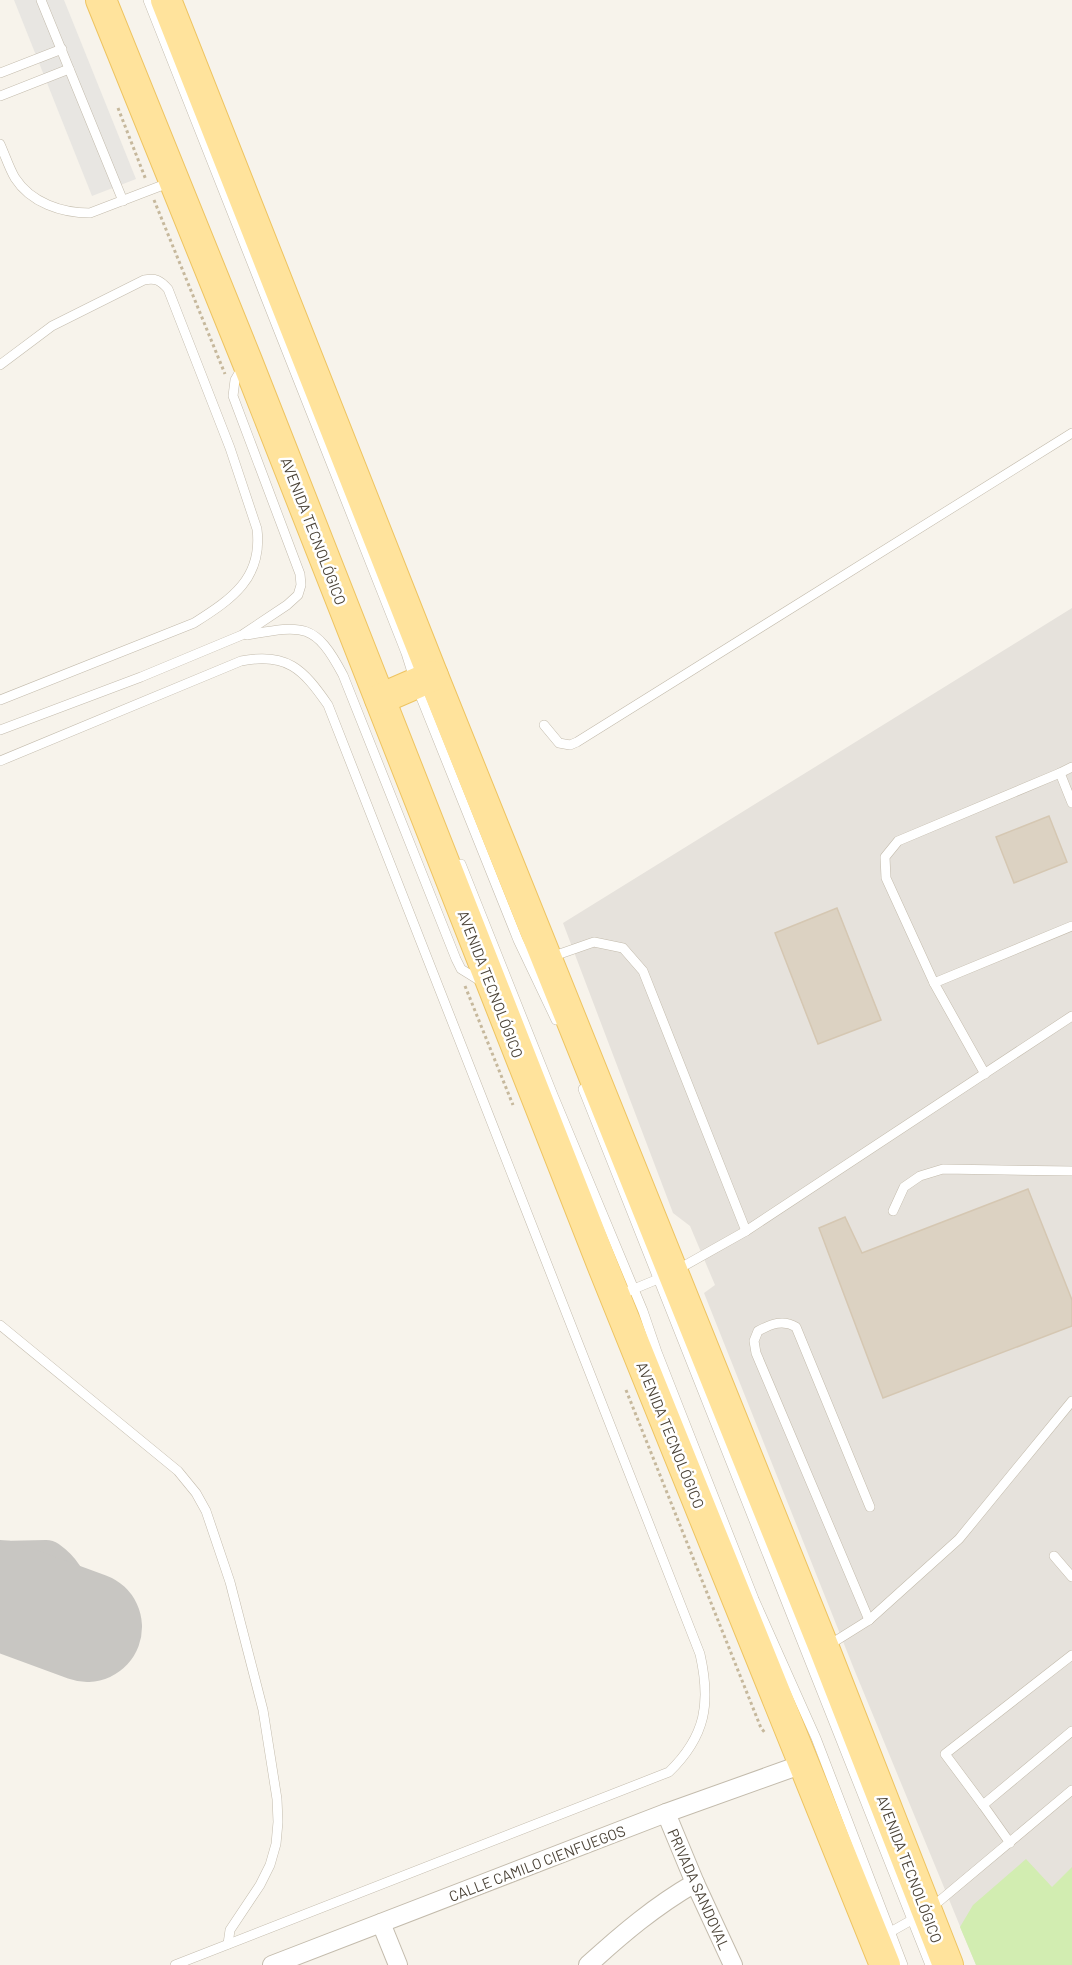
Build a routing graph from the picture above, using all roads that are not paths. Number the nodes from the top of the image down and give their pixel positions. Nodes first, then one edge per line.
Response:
1 (41, 0) edge
2 (101, 0) edge
3 (148, 0) edge
4 (166, 0) edge
5 (62, 49) junction
6 (69, 69) junction
7 (0, 73) edge
8 (0, 96) edge
9 (0, 144) edge
10 (174, 181) junction
11 (123, 201) junction
12 (247, 361) junction
13 (0, 365) edge
14 (1072, 433) edge
15 (242, 635) junction
16 (401, 690) junction
17 (0, 700) edge
18 (544, 725) dead end
19 (0, 730) edge
20 (0, 761) edge
21 (1072, 767) edge
22 (1060, 773) junction
23 (1072, 803) edge
24 (455, 850) dead end
25 (1072, 926) edge
26 (547, 959) junction
27 (934, 983) junction
28 (492, 988) junction
29 (1072, 1016) edge
30 (561, 1034) dead end
31 (985, 1074) junction
32 (578, 1076) dead end
33 (1072, 1171) edge
34 (892, 1210) dead end
35 (746, 1231) junction
36 (665, 1276) junction
37 (625, 1293) junction
38 (0, 1325) edge
39 (1072, 1401) edge
40 (870, 1507) dead end
41 (1054, 1556) dead end
42 (1072, 1577) edge
43 (869, 1620) junction
44 (824, 1648) junction
45 (1072, 1655) edge
46 (1072, 1731) edge
47 (803, 1764) junction
48 (1072, 1790) edge
49 (983, 1805) junction
50 (666, 1813) junction
51 (1010, 1844) junction
52 (695, 1883) junction
53 (919, 1916) junction
54 (381, 1923) junction
55 (228, 1944) junction
56 (884, 1946) edge
57 (176, 1965) edge
58 (272, 1965) edge
59 (398, 1965) edge
60 (588, 1965) edge
61 (733, 1965) edge
62 (903, 1965) edge
63 (930, 1965) edge
64 (948, 1965) edge

1 - 5 lane
2 - 10 main road, AVENIDA TECNOLÓGICO
3 - 16 lane
4 - 16 main road, AVENIDA TECNOLÓGICO
5 - 6 lane
5 - 7 lane
6 - 8 lane
6 - 11 lane
9 - 11 lane
10 - 11 lane
10 - 12 main road, AVENIDA TECNOLÓGICO
12 - 15 lane
12 - 16 main road, AVENIDA TECNOLÓGICO
13 - 17 lane
14 - 18 lane
15 - 19 lane
15 - 28 lane
16 - 26 main road, AVENIDA TECNOLÓGICO
16 - 28 main road, AVENIDA TECNOLÓGICO
16 - 30 lane
20 - 55 lane
21 - 22 lane
22 - 23 lane
22 - 27 lane
24 - 37 lane
25 - 27 lane
26 - 35 lane
26 - 36 main road, AVENIDA TECNOLÓGICO
27 - 31 lane
28 - 37 main road, AVENIDA TECNOLÓGICO
29 - 31 lane
31 - 35 lane
32 - 36 lane
33 - 34 lane
35 - 36 lane
36 - 37 lane
36 - 44 main road, AVENIDA TECNOLÓGICO
36 - 53 lane
37 - 47 main road, AVENIDA TECNOLÓGICO
37 - 56 lane
38 - 55 lane
39 - 43 lane
40 - 43 lane
41 - 42 lane
43 - 44 lane
44 - 53 main road, AVENIDA TECNOLÓGICO
45 - 49 lane
46 - 49 lane
47 - 50 street, CALLE CAMILO CIENFUEGOS
47 - 56 main road, AVENIDA TECNOLÓGICO
48 - 51 lane
49 - 51 lane
50 - 52 street, PRIVADA SANDOVAL
50 - 54 street, CALLE CAMILO CIENFUEGOS
51 - 53 lane
52 - 60 street
52 - 61 street, PRIVADA SANDOVAL
53 - 56 lane
53 - 63 lane
53 - 64 main road, AVENIDA TECNOLÓGICO
54 - 58 street, CALLE CAMILO CIENFUEGOS
54 - 59 street
55 - 57 lane
56 - 62 lane

